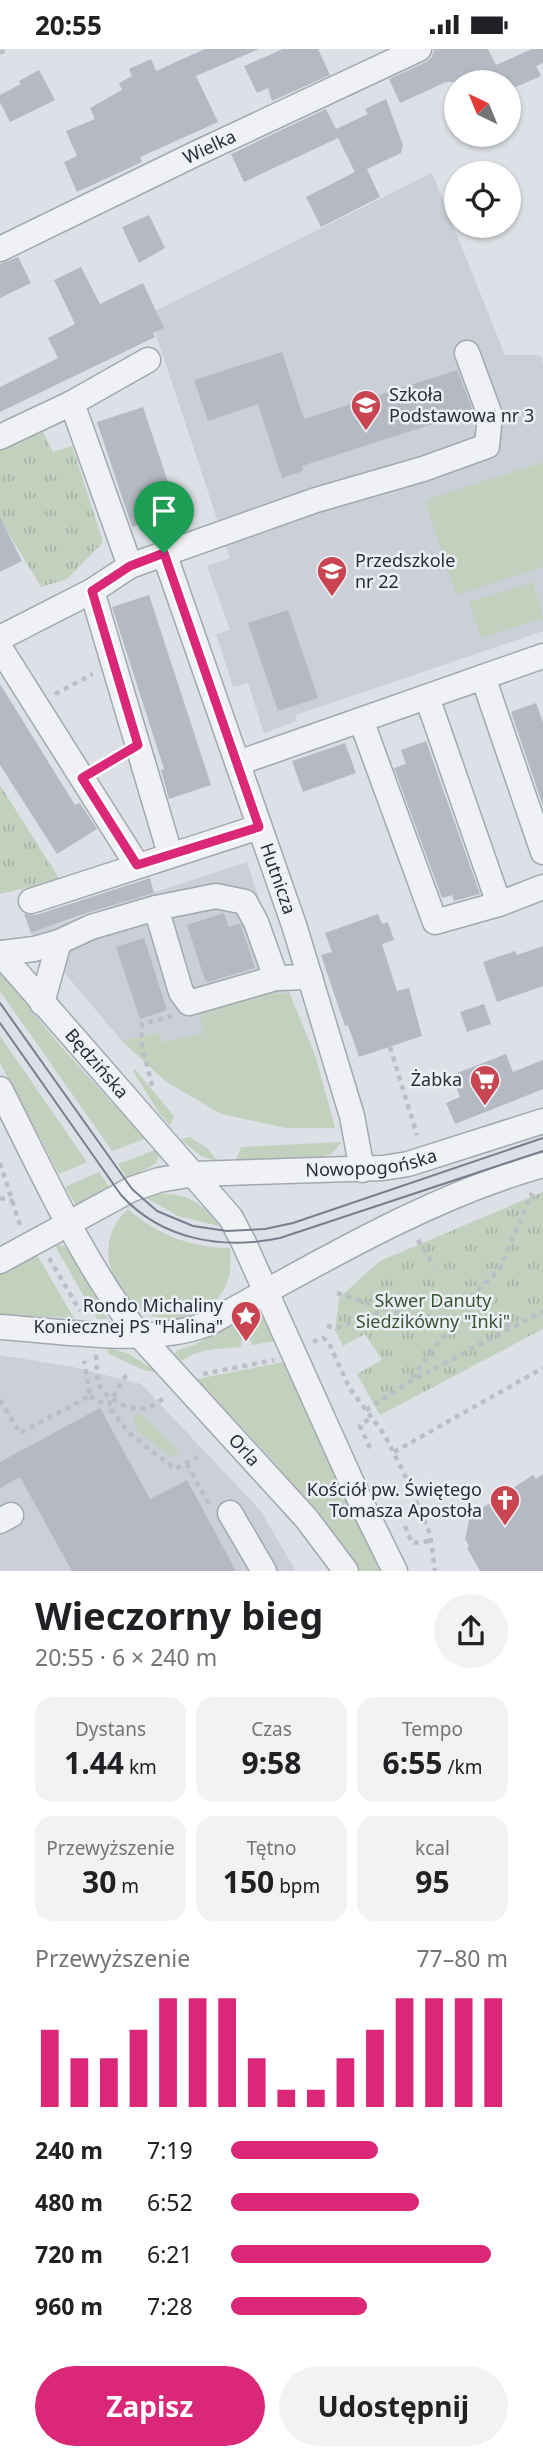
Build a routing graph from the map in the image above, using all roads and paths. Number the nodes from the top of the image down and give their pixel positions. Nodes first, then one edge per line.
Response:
1 (7, 49) edge
2 (419, 49) edge
3 (0, 53) edge
4 (0, 249) edge
5 (467, 353) dead end
6 (148, 361) dead end
7 (72, 403) junction
8 (0, 437) edge
9 (164, 553) junction
10 (130, 566) junction
11 (92, 591) junction
12 (0, 638) edge
13 (0, 648) edge
14 (543, 656) edge
15 (114, 663) junction
16 (483, 677) junction
17 (427, 697) junction
18 (35, 703) junction
19 (361, 720) junction
20 (138, 745) junction
21 (238, 763) junction
22 (82, 778) junction
23 (259, 827) junction
24 (543, 852) edge
25 (170, 854) junction
26 (137, 865) junction
27 (543, 887) edge
28 (31, 901) dead end
29 (499, 904) junction
30 (156, 908) junction
31 (60, 942) junction
32 (0, 953) edge
33 (310, 977) junction
34 (276, 978) junction
35 (42, 1003) junction
36 (189, 1003) junction
37 (390, 1047) dead end
38 (152, 1086) dead end
39 (0, 1089) edge
40 (543, 1121) edge
41 (417, 1135) dead end
42 (0, 1163) edge
43 (543, 1165) edge
44 (362, 1170) junction
45 (194, 1174) junction
46 (532, 1193) dead end
47 (0, 1198) edge
48 (13, 1201) junction
49 (69, 1225) junction
50 (418, 1240) dead end
51 (36, 1243) junction
52 (0, 1261) edge
53 (434, 1266) dead end
54 (267, 1291) junction
55 (337, 1293) dead end
56 (463, 1304) dead end
57 (385, 1309) junction
58 (543, 1311) edge
59 (467, 1313) dead end
60 (403, 1314) dead end
61 (327, 1326) dead end
62 (0, 1327) edge
63 (514, 1327) junction
64 (449, 1328) dead end
65 (89, 1332) junction
66 (139, 1335) junction
67 (328, 1341) dead end
68 (83, 1361) dead end
69 (96, 1364) dead end
70 (543, 1368) edge
71 (126, 1375) dead end
72 (410, 1382) junction
73 (90, 1395) junction
74 (0, 1401) edge
75 (108, 1406) junction
76 (366, 1410) junction
77 (371, 1417) junction
78 (370, 1448) dead end
79 (394, 1452) junction
80 (198, 1457) dead end
81 (230, 1513) dead end
82 (405, 1526) dead end
83 (431, 1541) junction
84 (264, 1571) edge
85 (346, 1571) edge
86 (395, 1571) edge
87 (435, 1571) edge

1 - 3 path
2 - 4 street, Wielka
5 - 9 street
6 - 7 street
7 - 8 street
7 - 10 street
9 - 10 street
9 - 21 street, Hutnicza
10 - 11 street
11 - 12 street
11 - 15 street
13 - 18 street
14 - 16 street
15 - 18 path
15 - 20 street
16 - 17 street
16 - 24 street
17 - 19 street
17 - 29 street
18 - 22 street
19 - 21 street
19 - 29 street
20 - 22 path
20 - 25 street
21 - 23 street, Hutnicza
22 - 26 street
23 - 25 street
23 - 33 street, Hutnicza
25 - 26 street
26 - 28 street
27 - 29 street
30 - 31 street
30 - 34 street
30 - 36 street
31 - 32 street
31 - 35 street
32 - 35 street, Będzińska
33 - 34 street
33 - 44 street, Hutnicza
34 - 36 street
35 - 45 street, Będzińska
36 - 38 path
37 - 41 path
39 - 49 street
40 - 44 street, Nowopogońska
42 - 48 path
43 - 54 street
44 - 45 street, Nowopogońska
45 - 49 street, Nowopogońska
45 - 54 street, Będzińska
46 - 56 path
47 - 48 path
48 - 51 path
49 - 51 street, Nowopogońska
49 - 66 street, Orla
50 - 53 path
51 - 52 street, Nowopogońska
51 - 65 path
54 - 66 street
54 - 86 street
55 - 57 path
57 - 60 path
57 - 61 path
58 - 63 path
59 - 63 path
62 - 65 street
63 - 72 path
64 - 72 path
65 - 66 street
65 - 69 path
66 - 85 street, Orla
67 - 76 path
68 - 73 path
70 - 79 path
71 - 75 path
72 - 76 path
73 - 74 path
73 - 75 path
75 - 80 path
76 - 77 path
77 - 78 path
77 - 79 path
79 - 83 path
81 - 84 street
82 - 83 path
83 - 87 path

